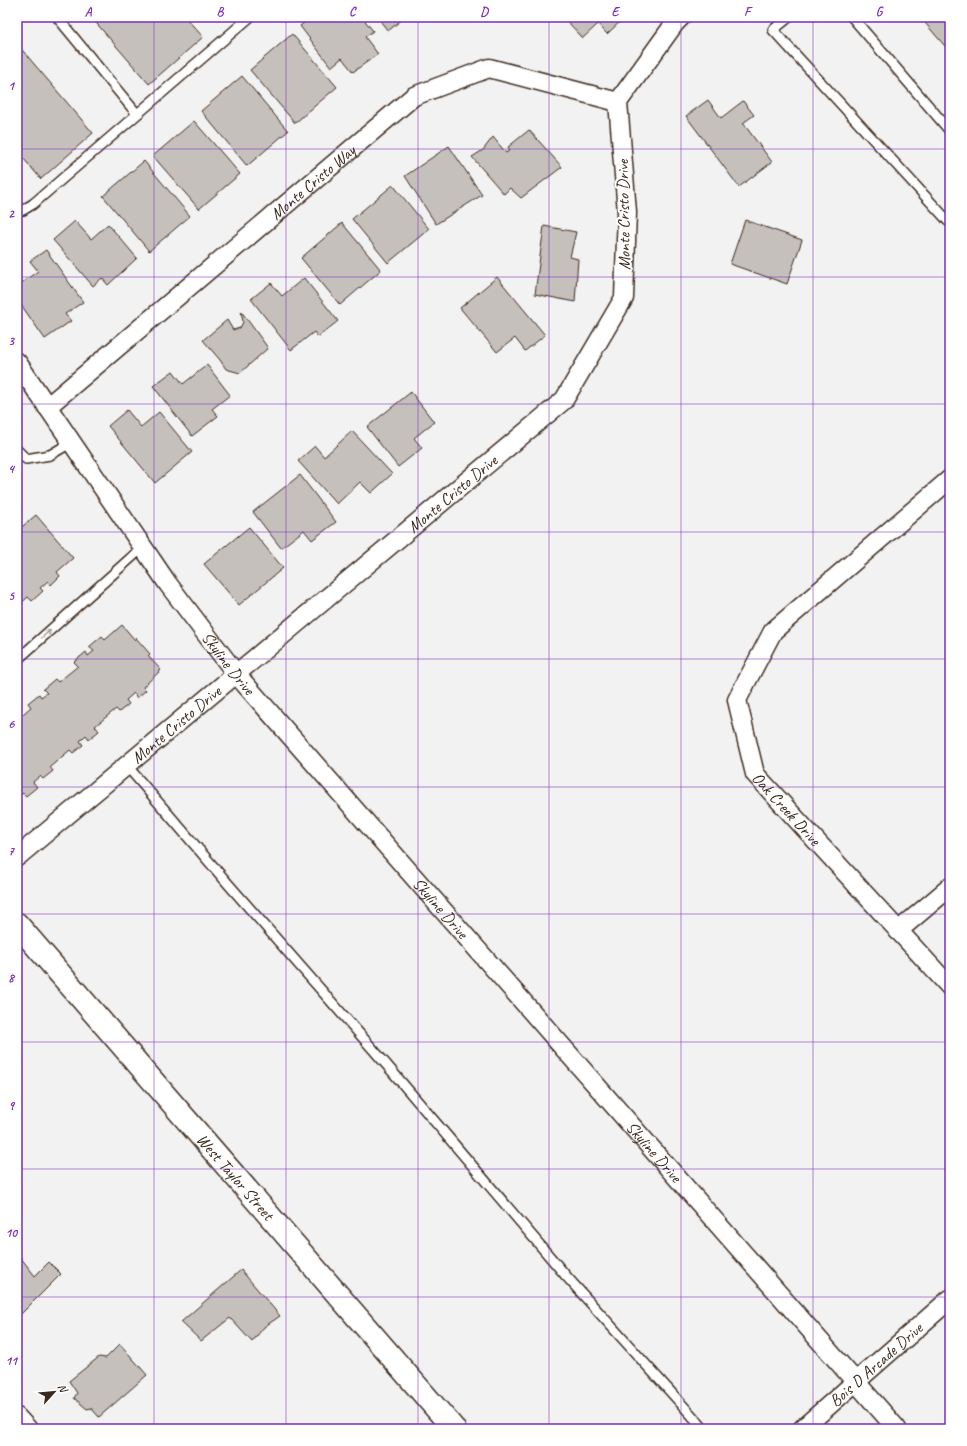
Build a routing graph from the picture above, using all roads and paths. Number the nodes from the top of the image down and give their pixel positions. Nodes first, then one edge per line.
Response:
1 (57, 17) edge
2 (250, 17) edge
3 (681, 17) edge
4 (789, 17) edge
5 (852, 17) edge
6 (618, 102) junction
7 (137, 114) junction
8 (950, 131) edge
9 (17, 211) edge
10 (950, 219) edge
11 (17, 362) edge
12 (47, 407) junction
13 (72, 442) junction
14 (17, 450) edge
15 (950, 480) edge
16 (143, 547) junction
17 (17, 660) edge
18 (237, 675) junction
19 (127, 766) junction
20 (17, 857) edge
21 (950, 887) edge
22 (17, 924) edge
23 (898, 931) junction
24 (950, 987) edge
25 (950, 1299) edge
26 (856, 1382) junction
27 (17, 1417) edge
28 (28, 1429) edge
29 (454, 1429) edge
30 (704, 1429) edge
31 (802, 1429) edge
32 (897, 1429) edge

1 - 7 lane
2 - 7 lane
3 - 6 street
4 - 10 lane
5 - 8 lane
6 - 12 street, Monte Cristo Way
6 - 18 street, Monte Cristo Drive
7 - 9 lane
11 - 12 street, Skyline Drive
12 - 13 street, Skyline Drive
13 - 14 lane
13 - 16 street, Skyline Drive
15 - 23 street, Oak Creek Drive
17 -> 16 lane
16 - 18 street, Skyline Drive
18 - 19 street, Monte Cristo Drive
18 - 26 street, Skyline Drive
19 - 20 street, Monte Cristo Drive
19 - 30 lane
21 - 23 street
22 - 29 main road, West Taylor Street
23 - 24 street, Oak Creek Drive
25 - 26 street, Bois D Arcade Drive
26 - 31 street, Bois D Arcade Drive
26 - 32 street, Skyline Drive
27 - 28 street

